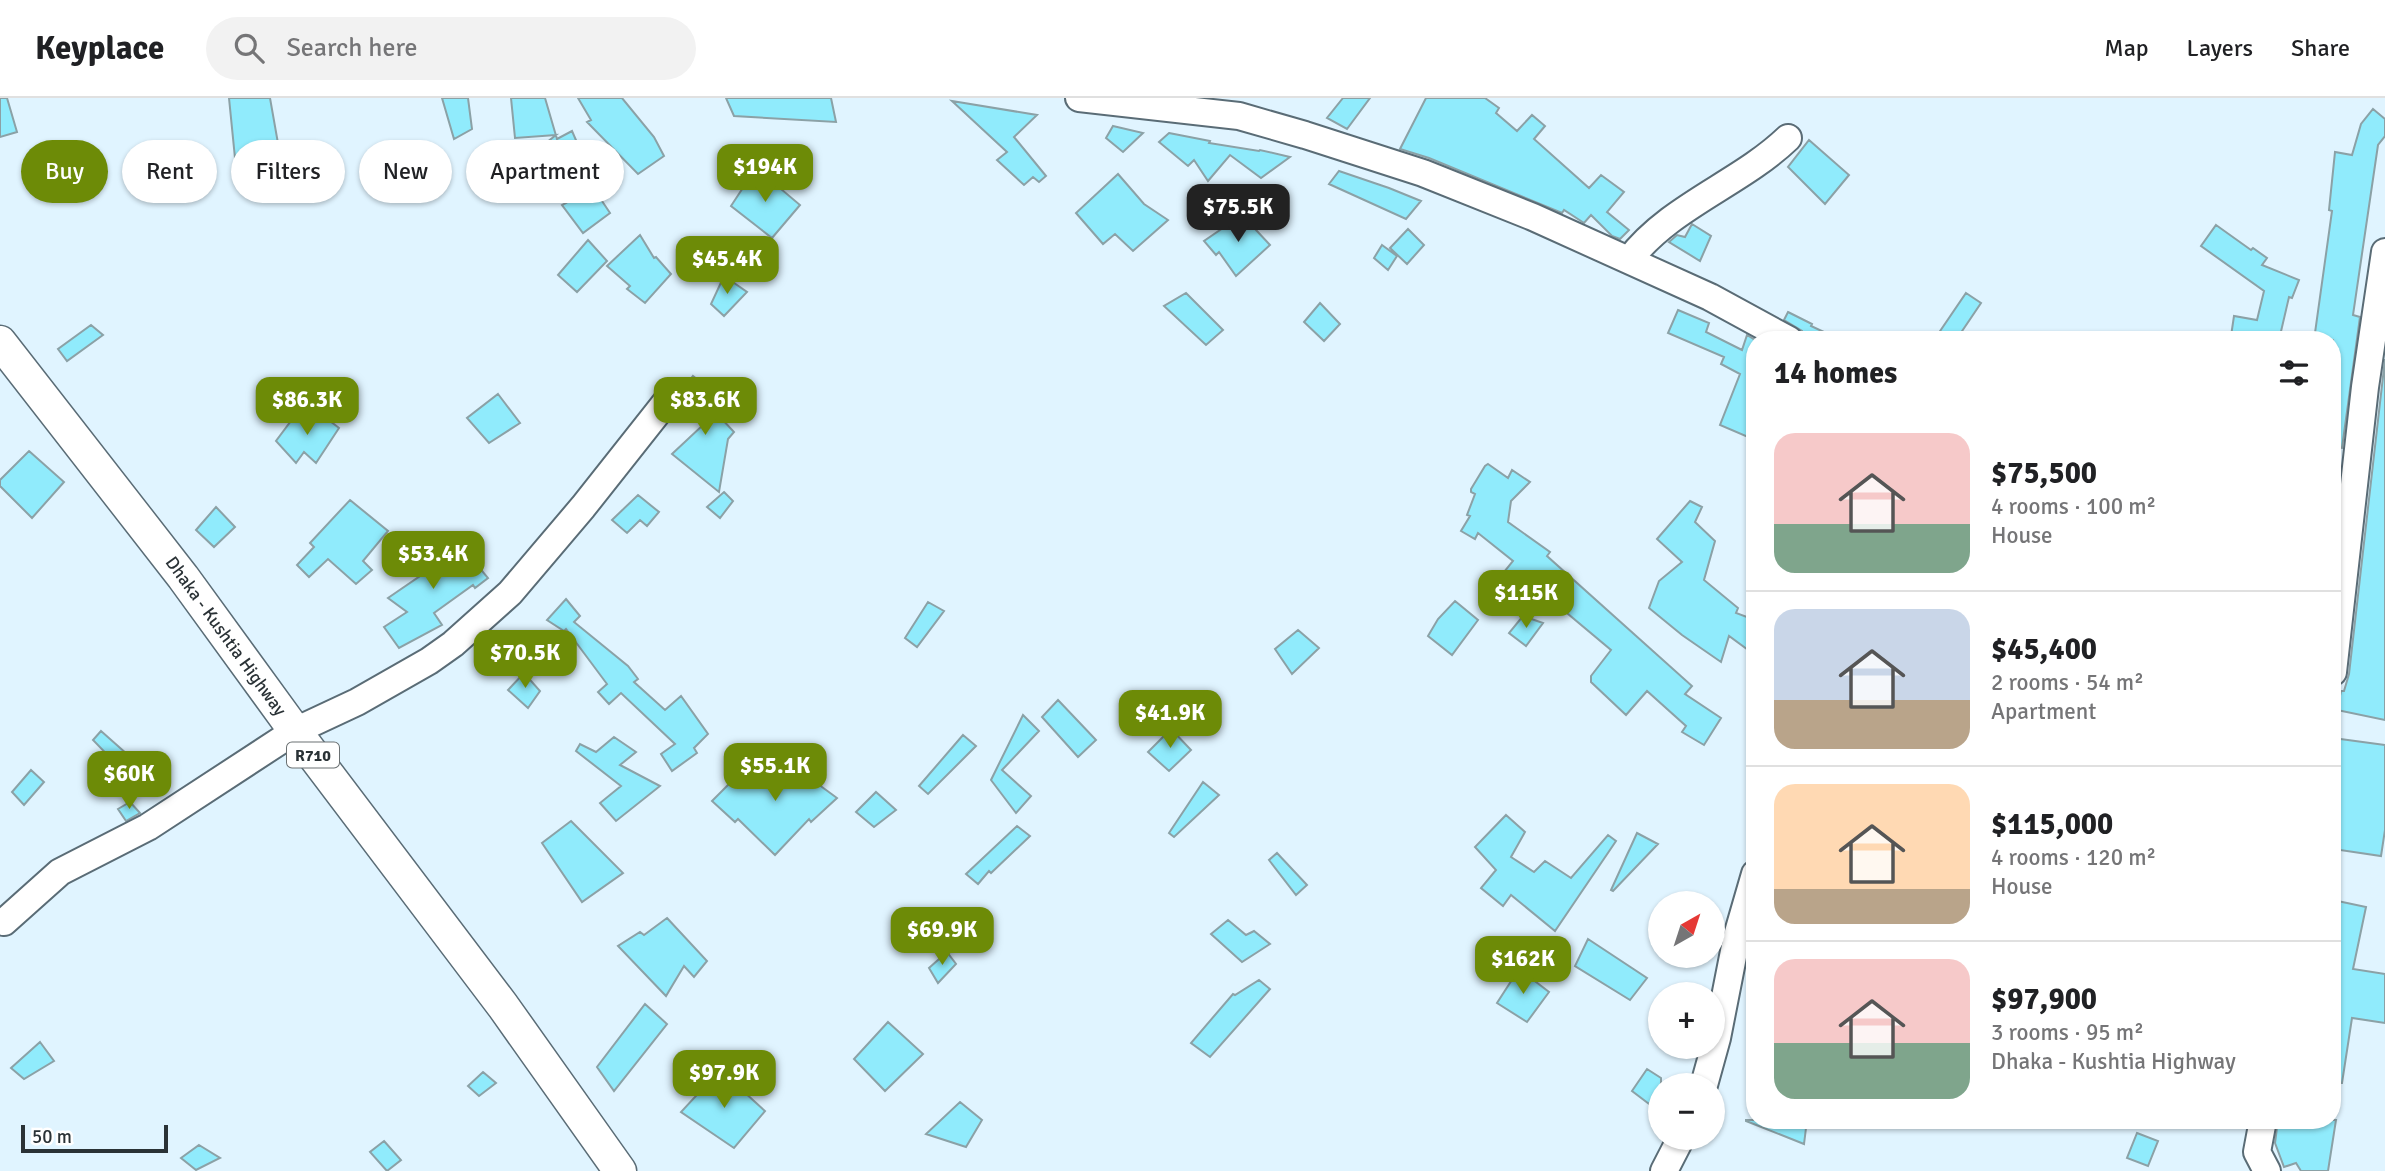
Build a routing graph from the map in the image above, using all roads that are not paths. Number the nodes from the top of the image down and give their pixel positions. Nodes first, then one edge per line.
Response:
1 (1079, 98) edge
2 (1788, 138) dead end
3 (2385, 252) edge
4 (1629, 260) junction
5 (1772, 331) edge
6 (0, 342) edge
7 (670, 397) dead end
8 (2341, 551) edge
9 (295, 731) junction
10 (1746, 905) edge
11 (4, 922) dead end
12 (1707, 1073) edge
13 (2262, 1129) edge
14 (2257, 1165) edge
15 (621, 1171) edge

1 - 4 street
2 - 4 street
3 - 8 street
4 - 5 street
6 - 9 main road, Dhaka - Kushtia Highway / R710
7 - 9 street
9 - 11 street
9 - 15 main road, Dhaka - Kushtia Highway / R710
10 - 12 street
13 - 14 street

